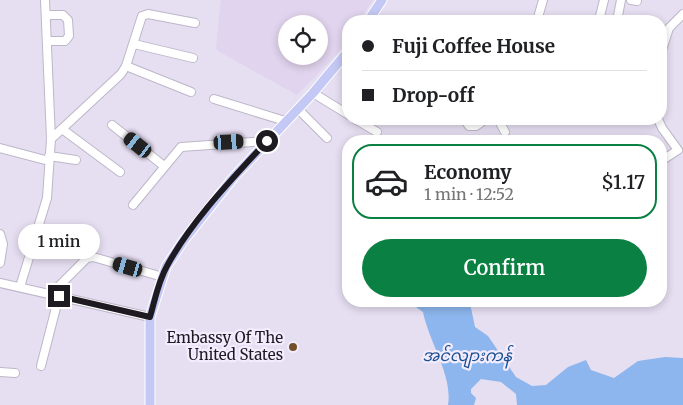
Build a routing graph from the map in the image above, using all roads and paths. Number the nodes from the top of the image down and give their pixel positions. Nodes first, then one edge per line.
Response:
1 (45, 0) edge
2 (382, 0) edge
3 (543, 0) edge
4 (604, 0) edge
5 (621, 0) edge
6 (683, 14) edge
7 (46, 15) junction
8 (372, 15) edge
9 (539, 15) edge
10 (600, 15) edge
11 (618, 15) edge
12 (195, 23) dead end
13 (667, 34) edge
14 (47, 41) junction
15 (134, 44) junction
16 (193, 58) dead end
17 (342, 58) edge
18 (126, 66) junction
19 (191, 92) dead end
20 (313, 93) junction
21 (214, 99) dead end
22 (298, 109) junction
23 (342, 111) edge
24 (285, 121) junction
25 (112, 125) dead end
26 (365, 125) edge
27 (501, 125) edge
28 (661, 125) edge
29 (62, 129) junction
30 (377, 132) dead end
31 (505, 132) dead end
32 (327, 138) dead end
33 (50, 139) junction
34 (267, 141) junction
35 (0, 148) edge
36 (667, 157) edge
37 (49, 159) junction
38 (76, 160) dead end
39 (164, 166) junction
40 (120, 172) dead end
41 (133, 205) dead end
42 (0, 234) edge
43 (0, 263) edge
44 (163, 277) junction
45 (0, 283) edge
46 (20, 288) junction
47 (55, 295) junction
48 (150, 317) junction
49 (41, 366) dead end
50 (0, 372) edge
51 (15, 373) dead end
52 (150, 405) edge

1 - 7 street
2 - 8 main road
3 - 9 street
4 - 10 street
5 - 11 street
6 - 13 street
7 - 14 street
7 - 14 street
12 - 15 street
14 - 33 street
15 - 16 street
15 - 18 street
17 - 20 main road
18 - 19 street
18 - 29 street
20 - 22 main road
20 - 23 street
21 - 24 street
22 - 24 main road
22 - 32 street
24 - 34 main road
25 - 39 street
26 - 30 street
27 - 31 street
28 - 36 street
29 - 33 street
29 - 40 street
33 - 37 street
34 - 39 street
34 - 44 main road
35 - 37 street
37 - 38 street
37 - 46 street
39 - 41 street
42 - 43 street
44 - 47 street
44 - 48 main road
45 - 46 street
46 - 47 street
47 - 48 street
47 - 49 street
48 - 52 main road
50 - 51 street

